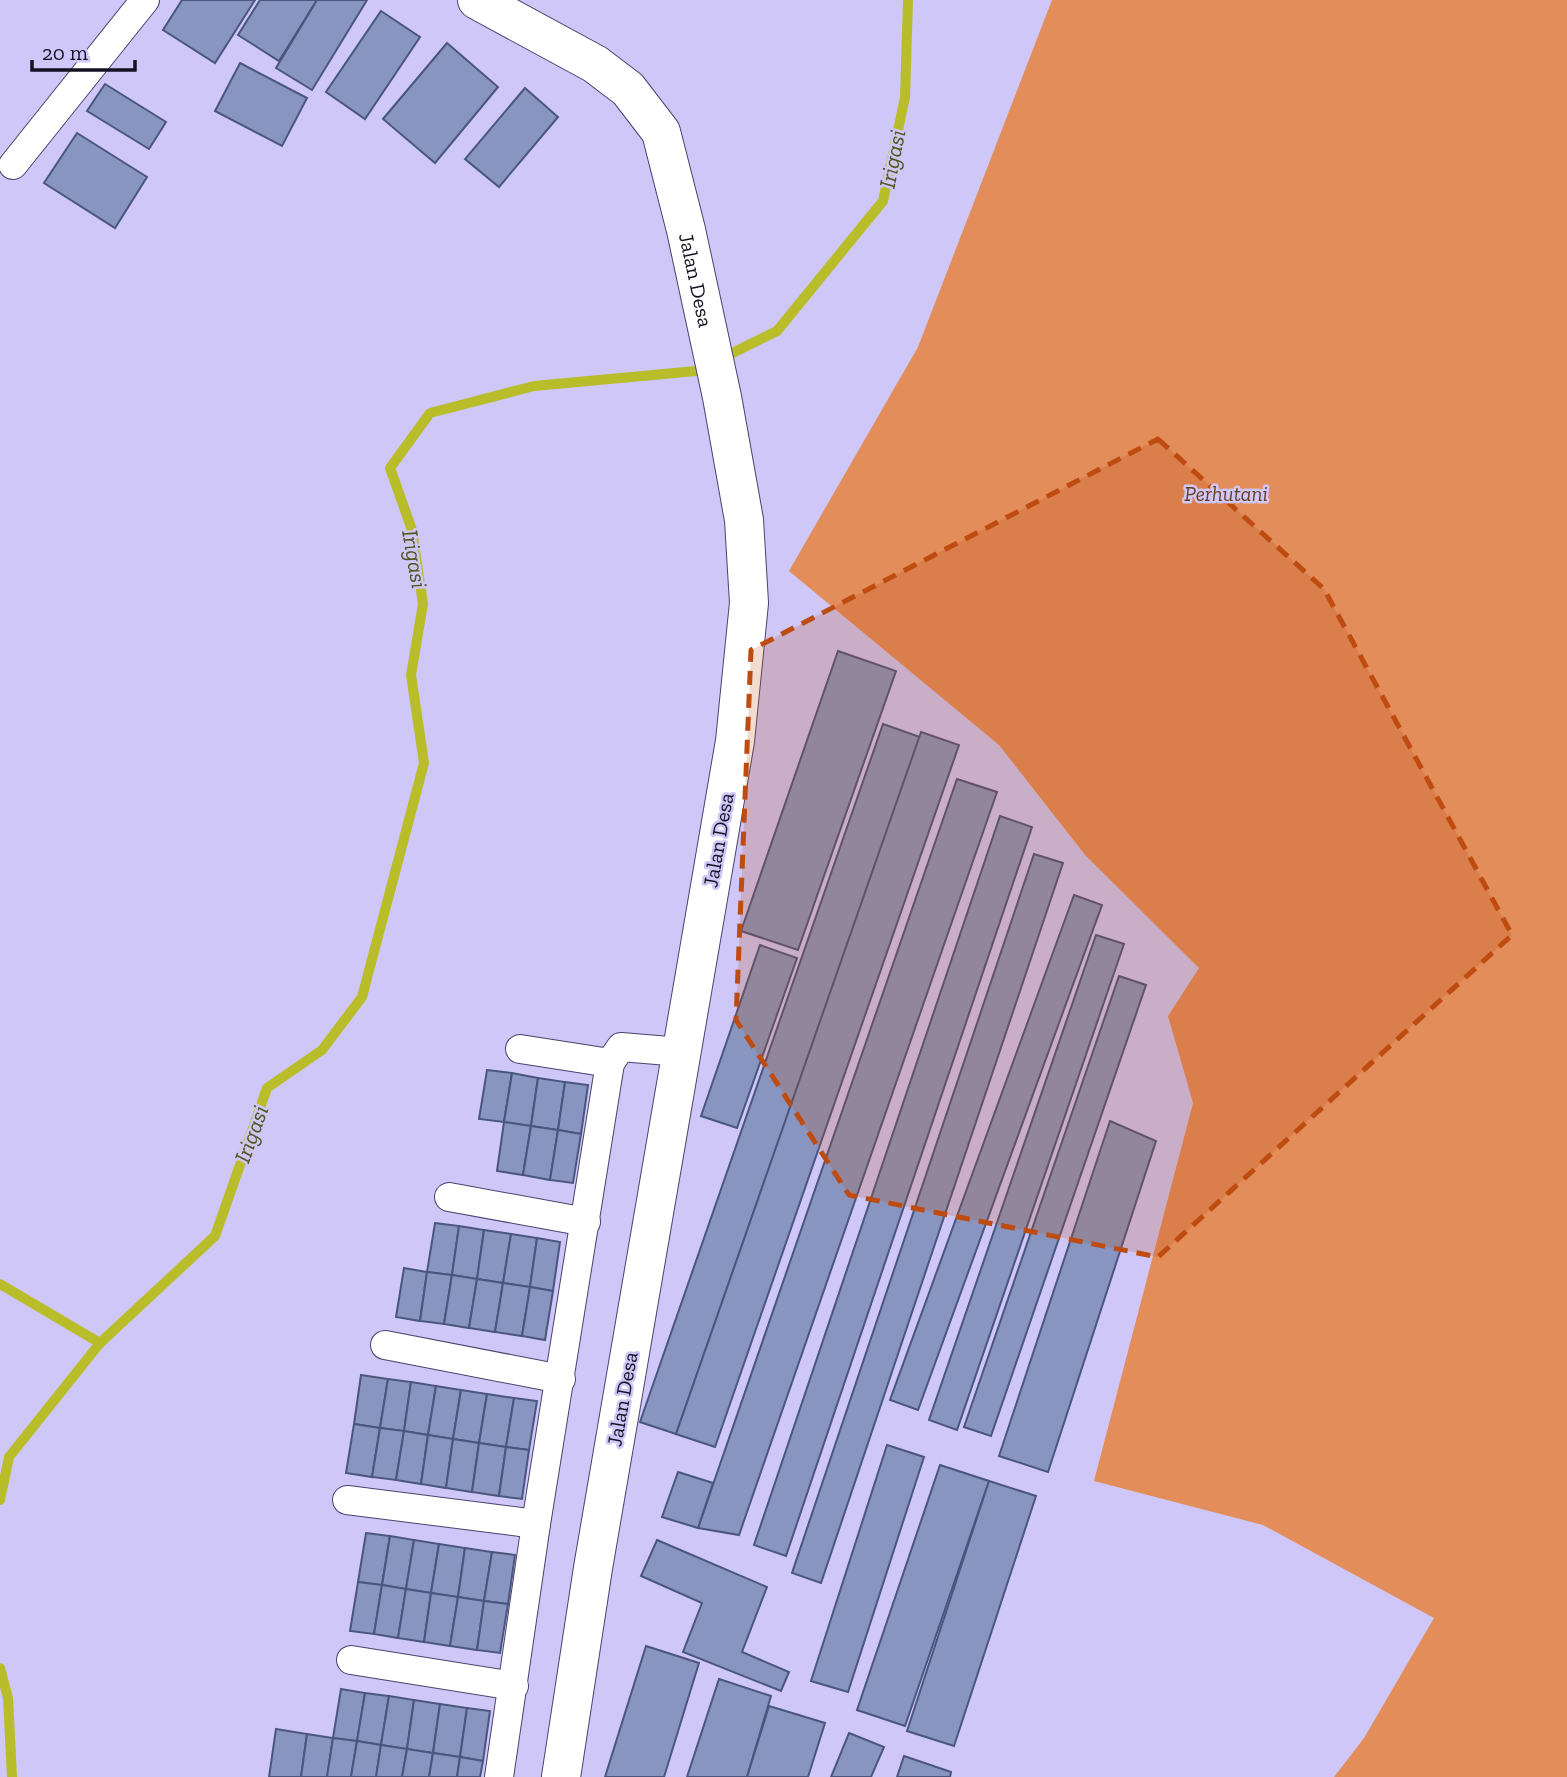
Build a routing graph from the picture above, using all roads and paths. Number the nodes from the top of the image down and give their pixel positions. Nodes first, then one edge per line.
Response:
1 (145, 0) edge
2 (477, 0) edge
3 (13, 165) dead end
4 (520, 1049) dead end
5 (681, 1052) junction
6 (611, 1063) junction
7 (449, 1197) dead end
8 (586, 1222) junction
9 (385, 1345) dead end
10 (561, 1379) junction
11 (347, 1500) dead end
12 (536, 1524) junction
13 (351, 1660) dead end
14 (514, 1686) junction
15 (499, 1777) edge
16 (561, 1777) edge

1 - 3 street
2 - 5 street, Jalan Desa
4 - 6 street
5 - 6 street
5 - 16 street, Jalan Desa
6 - 8 street
7 - 8 street
8 - 10 street
9 - 10 street
10 - 12 street
11 - 12 street
12 - 14 street
13 - 14 street
14 - 15 street

